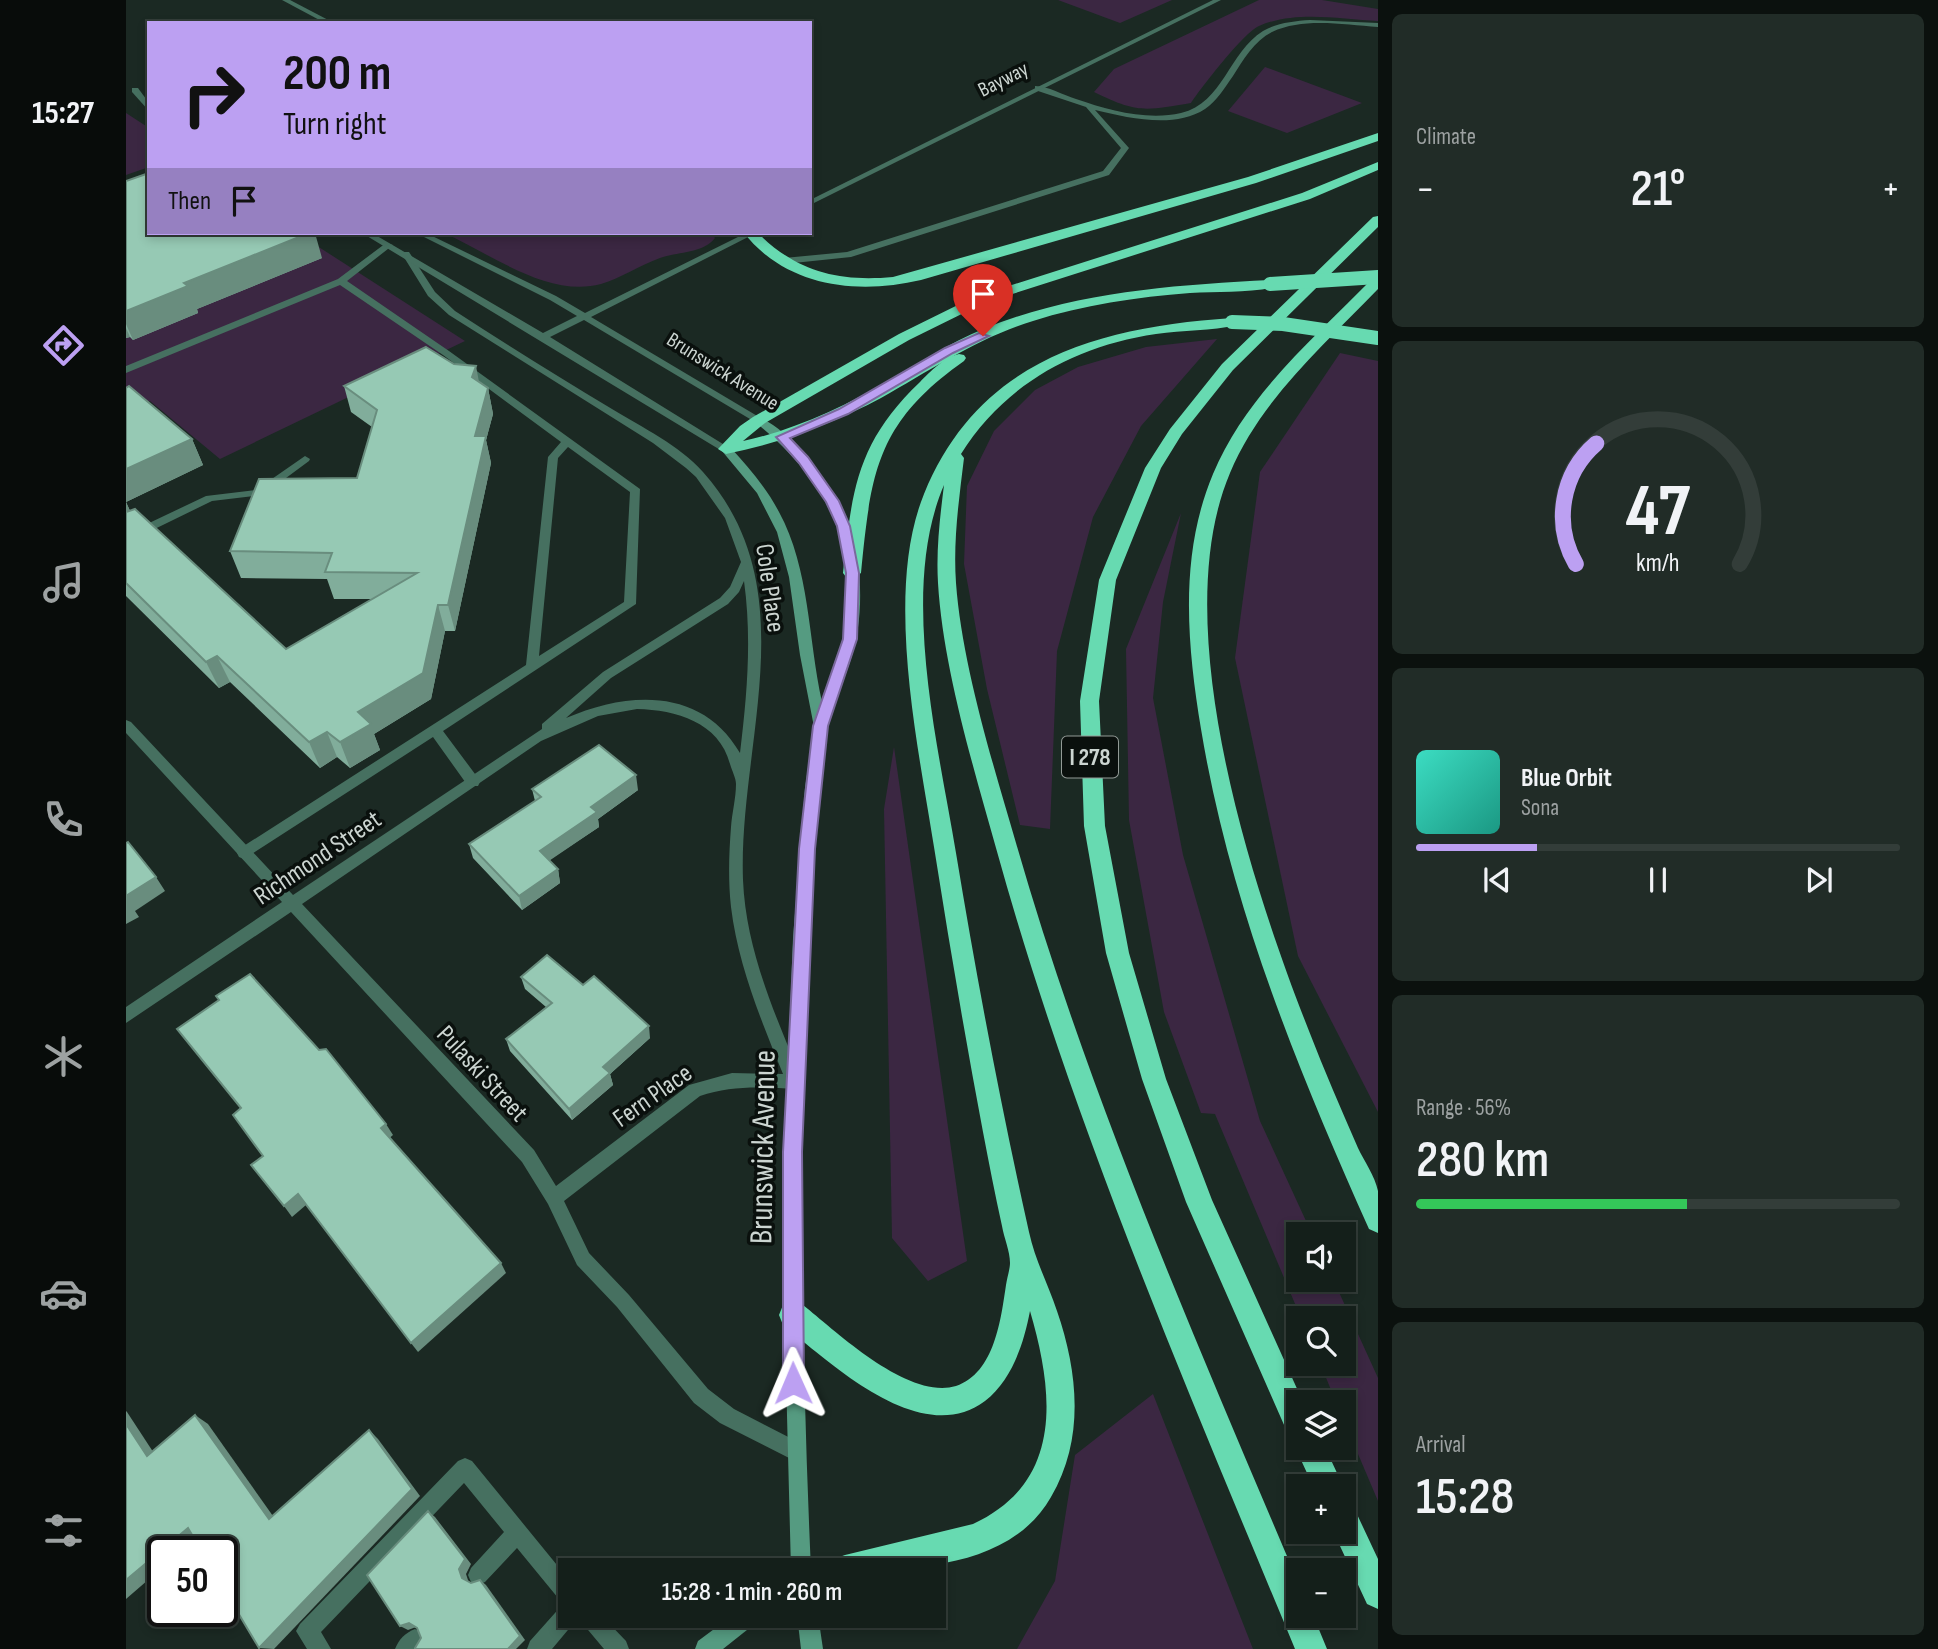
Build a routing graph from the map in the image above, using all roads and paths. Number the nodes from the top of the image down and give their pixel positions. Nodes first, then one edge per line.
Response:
1 (285, 0) edge
2 (1218, 0) edge
3 (327, 21) edge
4 (1378, 25) edge
5 (1038, 88) junction
6 (147, 93) edge
7 (147, 106) edge
8 (1089, 108) junction
9 (1378, 137) edge
10 (1378, 166) edge
11 (812, 202) edge
12 (1378, 220) edge
13 (370, 235) edge
14 (424, 235) edge
15 (747, 235) edge
16 (753, 235) edge
17 (389, 245) junction
18 (406, 254) junction
19 (784, 261) junction
20 (1378, 279) edge
21 (341, 281) junction
22 (584, 316) junction
23 (1000, 328) junction
24 (544, 337) junction
25 (1378, 338) edge
26 (126, 370) edge
27 (759, 420) junction
28 (782, 437) junction
29 (567, 442) junction
30 (958, 446) junction
31 (726, 449) junction
32 (305, 459) dead end
33 (126, 539) edge
34 (747, 561) junction
35 (852, 573) junction
36 (532, 667) junction
37 (126, 725) edge
38 (820, 726) junction
39 (436, 731) junction
40 (536, 738) junction
41 (472, 782) junction
42 (743, 793) junction
43 (244, 853) junction
44 (291, 905) junction
45 (126, 1016) edge
46 (795, 1082) junction
47 (554, 1198) junction
48 (1378, 1220) edge
49 (1023, 1263) junction
50 (793, 1315) junction
51 (1286, 1397) edge
52 (795, 1451) junction
53 (519, 1532) junction
54 (1355, 1544) edge
55 (801, 1558) edge
56 (887, 1558) edge
57 (478, 1574) dead end
58 (558, 1582) edge
59 (1378, 1593) edge
60 (558, 1626) edge
61 (599, 1628) edge
62 (733, 1628) edge
63 (809, 1628) edge
64 (320, 1649) edge
65 (538, 1649) edge
66 (618, 1649) edge
67 (706, 1649) edge
68 (812, 1649) edge
69 (1311, 1649) edge

1 - 3 street
2 - 5 street, Bayway
4 - 8 street
5 - 8 street
5 - 11 street, Bayway
6 - 7 street
8 - 19 street
9 - 19 highway
10 - 27 highway
12 - 51 highway, I 278
13 - 17 street
14 - 22 street
15 - 22 street
16 - 19 highway
17 - 18 street
17 - 21 street
18 - 24 street
18 - 34 street, Cole Place
20 - 23 highway, bridge
20 - 48 highway
21 - 26 street
21 - 29 street
22 - 24 street
22 - 27 street, Brunswick Avenue
23 - 28 highway
23 - 35 highway
24 - 31 street, Brunswick Avenue
25 - 30 highway, bridge
27 - 28 main road, Brunswick Avenue
27 - 31 highway
28 - 31 highway
28 - 35 main road, Brunswick Avenue
29 - 36 street
29 - 36 street
30 - 49 highway
30 - 69 highway
31 - 38 main road, Brunswick Avenue
32 - 33 street
34 - 40 street, Richmond Street
34 - 42 street, Cole Place
35 - 38 main road, Brunswick Avenue
36 - 39 street
37 - 43 street, Pulaski Street
38 - 46 main road, Brunswick Avenue
39 - 41 street
39 - 43 street
40 - 41 street, Richmond Street
40 - 42 street, Richmond Street
41 - 44 street, Richmond Street
42 - 46 street, Cole Place
43 - 44 street, Pulaski Street
44 - 45 street, Richmond Street
44 - 47 street, Pulaski Street
46 - 47 street, Fern Place
46 - 50 main road, Brunswick Avenue
47 - 52 street, Pulaski Street
49 - 50 highway
49 - 56 highway
50 - 52 main road, Brunswick Avenue
52 - 55 main road, Brunswick Avenue
53 - 57 street
53 - 58 street
53 - 64 street
54 - 59 highway
60 - 65 street
61 - 66 street
62 - 67 main road
63 - 68 main road

